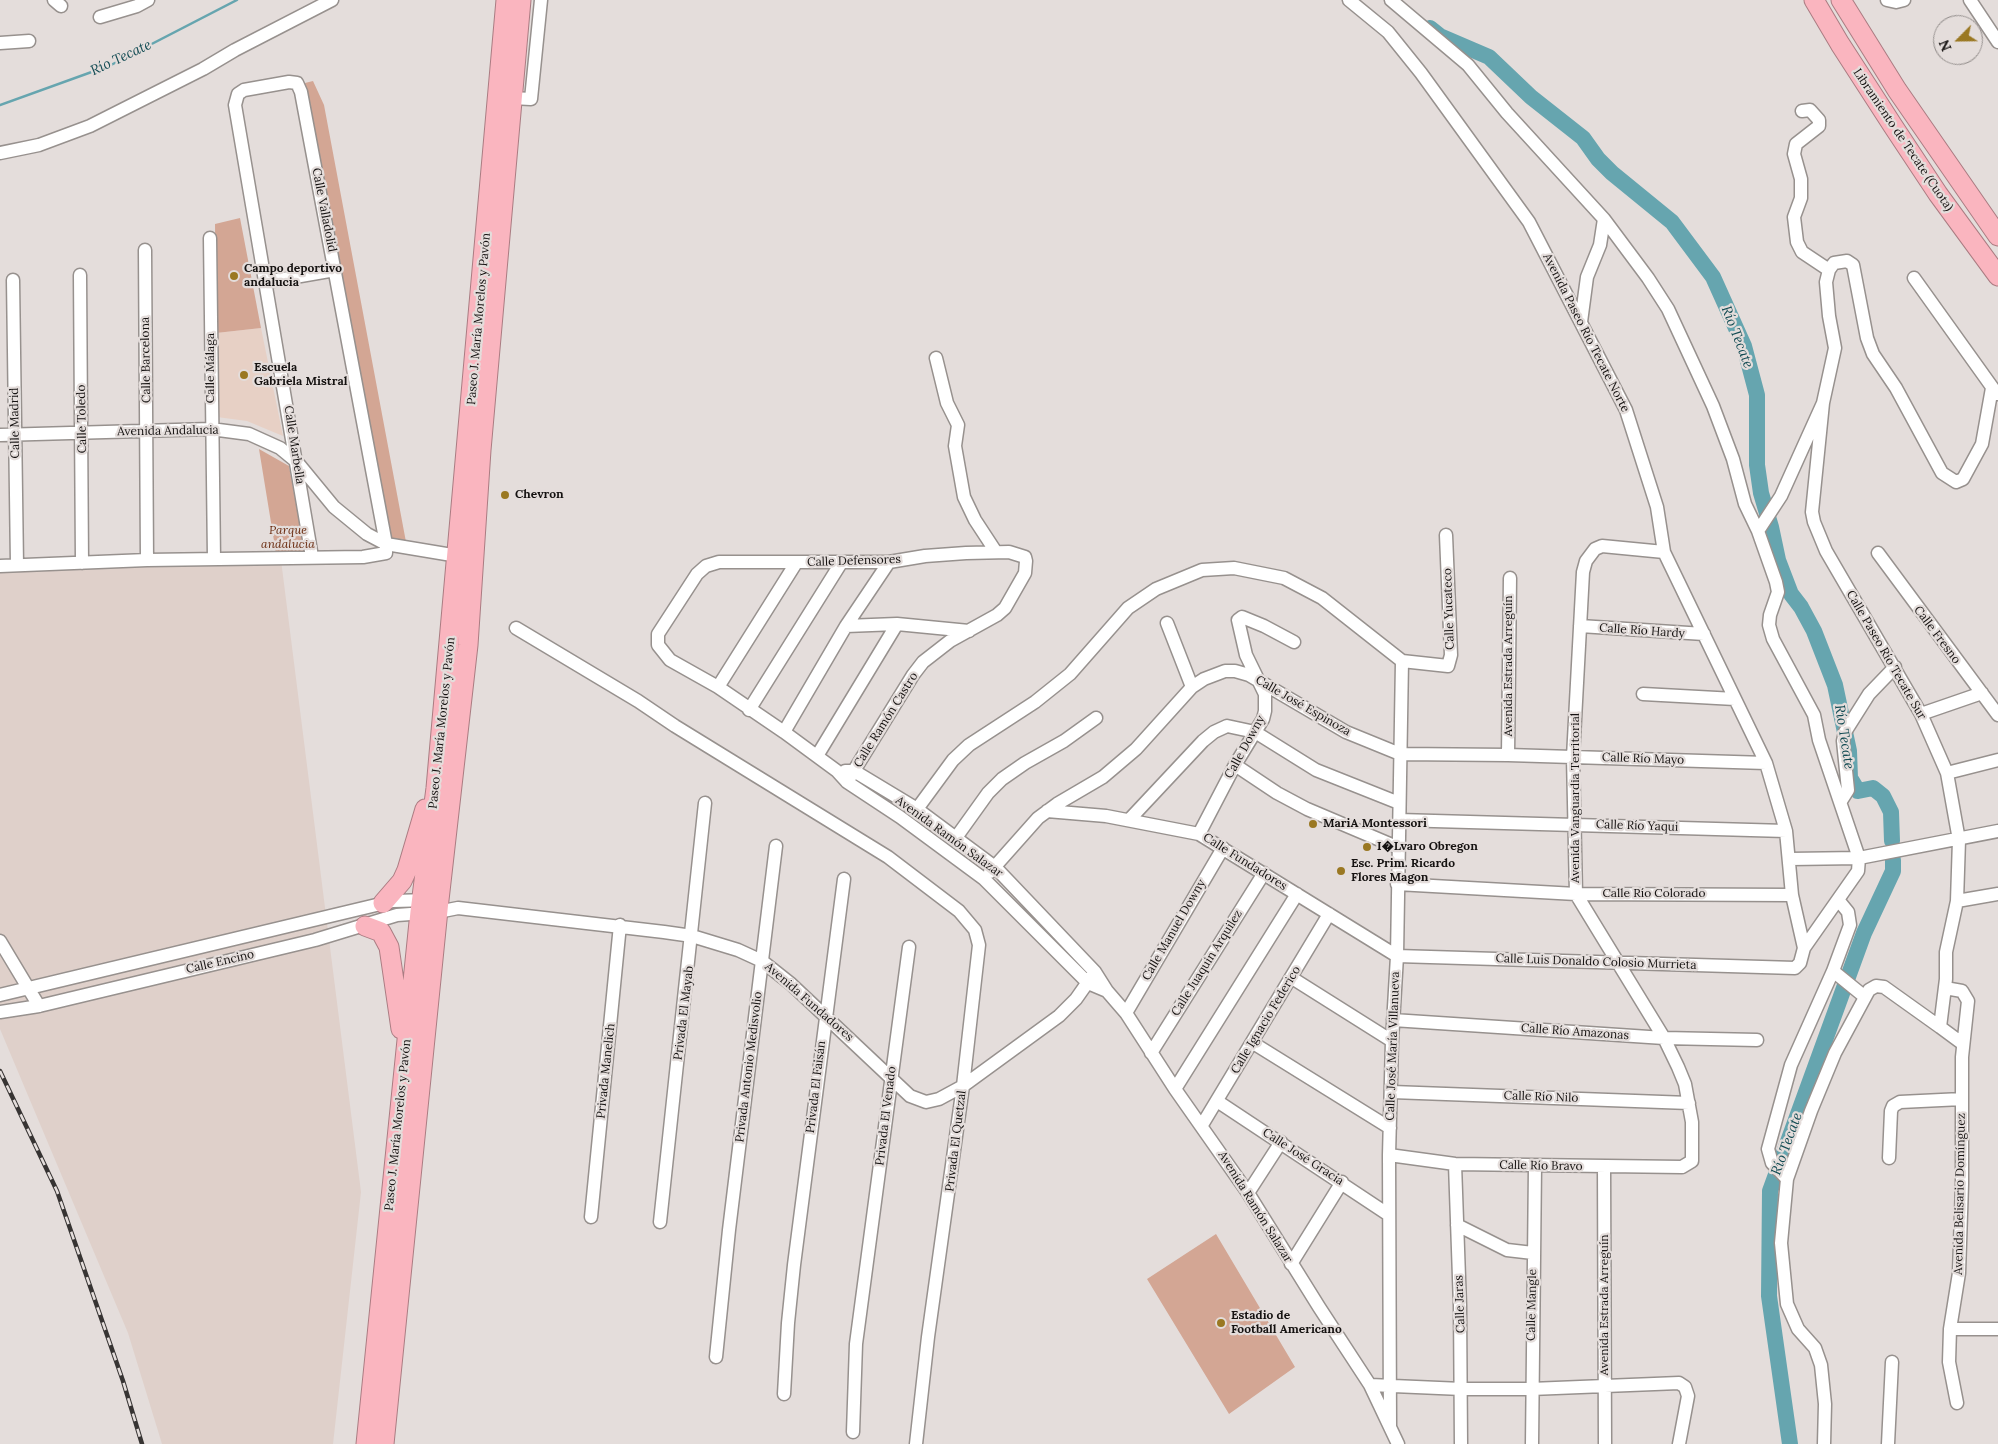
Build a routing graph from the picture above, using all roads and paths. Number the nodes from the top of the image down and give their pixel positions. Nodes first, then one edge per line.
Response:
1 (148, 0) edge
2 (332, 0) edge
3 (506, 0) edge
4 (521, 0) edge
5 (541, 0) edge
6 (1350, 0) edge
7 (1391, 0) edge
8 (1814, 0) edge
9 (1841, 0) edge
10 (1887, 0) edge
11 (1904, 0) edge
12 (1970, 0) edge
13 (100, 17) dead end
14 (29, 41) dead end
15 (1998, 42) edge
16 (0, 43) edge
17 (297, 83) joint
18 (512, 98) junction
19 (1802, 111) dead end
20 (0, 153) edge
21 (1604, 219) junction
22 (1998, 236) edge
23 (210, 238) dead end
24 (145, 250) dead end
25 (335, 270) junction
26 (1829, 270) junction
27 (80, 275) dead end
28 (1998, 276) edge
29 (1914, 278) dead end
30 (13, 280) dead end
31 (266, 282) junction
32 (1581, 322) junction
33 (936, 358) dead end
34 (1995, 392) edge
35 (1824, 403) junction
36 (211, 429) junction
37 (148, 431) junction
38 (83, 433) junction
39 (15, 434) junction
40 (0, 435) edge
41 (297, 462) junction
42 (1758, 531) junction
43 (1446, 534) dead end
44 (386, 544) junction
45 (996, 552) junction
46 (1664, 552) junction
47 (1878, 553) dead end
48 (466, 557) junction
49 (1024, 557) joint
50 (214, 558) junction
51 (312, 558) junction
52 (147, 560) junction
53 (796, 562) junction
54 (889, 562) junction
55 (82, 563) junction
56 (841, 563) junction
57 (17, 565) junction
58 (0, 566) edge
59 (1510, 578) dead end
60 (1167, 623) dead end
61 (897, 624) junction
62 (846, 626) junction
63 (1580, 626) junction
64 (516, 628) dead end
65 (969, 630) junction
66 (1704, 634) junction
67 (1294, 642) dead end
68 (670, 660) joint
69 (1402, 661) junction
70 (1895, 667) junction
71 (1257, 679) junction
72 (718, 687) junction
73 (1192, 687) junction
74 (1982, 693) junction
75 (1643, 694) dead end
76 (1736, 699) junction
77 (749, 710) junction
78 (1922, 714) junction
79 (1998, 715) edge
80 (1096, 718) dead end
81 (784, 732) junction
82 (1255, 732) junction
83 (1400, 754) junction
84 (1508, 755) junction
85 (818, 756) junction
86 (1573, 757) junction
87 (1998, 760) edge
88 (1766, 763) junction
89 (1235, 765) junction
90 (838, 771) junction
91 (854, 771) junction
92 (1947, 773) junction
93 (847, 782) junction
94 (436, 788) junction
95 (1841, 801) junction
96 (705, 803) dead end
97 (1399, 803) junction
98 (917, 809) junction
99 (1047, 811) junction
100 (1129, 820) junction
101 (1399, 820) junction
102 (1576, 824) junction
103 (1998, 830) edge
104 (1786, 831) junction
105 (1199, 834) junction
106 (955, 839) junction
107 (1959, 840) junction
108 (776, 846) dead end
109 (1223, 848) junction
110 (1398, 848) junction
111 (1859, 858) junction
112 (1790, 859) junction
113 (995, 867) junction
114 (1264, 873) junction
115 (844, 879) dead end
116 (984, 879) junction
117 (1397, 884) junction
118 (1297, 894) junction
119 (1576, 894) junction
120 (1998, 894) edge
121 (1792, 895) junction
122 (1839, 901) junction
123 (1957, 902) junction
124 (383, 904) junction
125 (430, 906) junction
126 (1329, 914) junction
127 (620, 925) junction
128 (365, 926) junction
129 (692, 936) junction
130 (0, 940) edge
131 (909, 947) dead end
132 (1804, 948) junction
133 (1397, 956) junction
134 (762, 961) junction
135 (1618, 964) junction
136 (1833, 971) junction
137 (1095, 972) junction
138 (1292, 978) junction
139 (1088, 983) junction
140 (29, 988) junction
141 (1945, 988) junction
142 (1107, 991) junction
143 (0, 995) edge
144 (1865, 997) junction
145 (38, 1006) junction
146 (0, 1012) edge
147 (1126, 1013) junction
148 (825, 1016) junction
149 (1394, 1020) junction
150 (1940, 1027) junction
151 (1664, 1038) junction
152 (1756, 1040) dead end
153 (1392, 1041) junction
154 (1253, 1043) junction
155 (1963, 1044) junction
156 (1151, 1053) junction
157 (405, 1057) junction
158 (890, 1077) junction
159 (963, 1086) junction
160 (1175, 1089) junction
161 (1392, 1092) junction
162 (1962, 1099) junction
163 (1217, 1100) junction
164 (1689, 1103) junction
165 (1202, 1125) junction
166 (1390, 1128) junction
167 (1281, 1142) junction
168 (1389, 1155) junction
169 (1889, 1158) dead end
170 (1692, 1161) joint
171 (1455, 1164) junction
172 (1535, 1166) junction
173 (1604, 1166) junction
174 (1787, 1179) junction
175 (1342, 1182) junction
176 (1248, 1193) junction
177 (1389, 1215) junction
178 (591, 1217) dead end
179 (660, 1222) dead end
180 (1457, 1225) junction
181 (1533, 1253) junction
182 (1291, 1264) junction
183 (1950, 1329) junction
184 (1998, 1329) edge
185 (716, 1357) dead end
186 (1892, 1362) dead end
187 (1370, 1385) junction
188 (1390, 1385) junction
189 (1605, 1387) junction
190 (1462, 1389) junction
191 (1531, 1389) junction
192 (784, 1394) dead end
193 (1957, 1403) dead end
194 (853, 1432) dead end
195 (1390, 1438) edge
196 (366, 1444) edge
197 (384, 1444) edge
198 (916, 1444) edge
199 (1398, 1444) edge
200 (1461, 1444) edge
201 (1532, 1444) edge
202 (1605, 1444) edge
203 (1679, 1444) edge
204 (1824, 1444) edge
205 (1888, 1444) edge

1 - 13 street
2 - 20 street
3 - 48 highway, Paseo J. María Morelos y Pavón
4 - 18 highway, Paseo J. María Morelos y Pavón
5 - 18 street
6 - 32 street, Avenida Paseo Río Tecate Norte
7 - 21 street
8 - 28 highway, Libramiento de Tecate (Cuota)
9 - 22 highway, Libramiento de Tecate (Cuota)
10 - 11 street
12 - 15 street
14 - 16 street
17 - 25 street, Calle Valladolid
17 - 31 street, Calle Marbella
18 - 48 highway, Paseo J. María Morelos y Pavón
19 - 26 street
21 - 32 street
21 - 42 street
23 - 36 street, Calle Málaga
24 - 37 street, Calle Barcelona
25 - 31 street
25 - 44 street, Calle Valladolid
26 - 34 street
26 - 35 street
27 - 38 street, Calle Toledo
29 - 34 street
30 - 39 street, Calle Madrid
31 - 41 street, Calle Marbella
32 - 46 street, Avenida Paseo Río Tecate Norte
33 - 45 street
35 - 42 street
35 - 70 street, Calle Paseo Río Tecate Sur
36 - 37 street, Avenida Andalucia
36 - 41 street, Avenida Andalucia
36 - 50 street, Calle Málaga
37 - 38 street, Avenida Andalucia
37 - 52 street, Calle Barcelona
38 - 39 street, Avenida Andalucia
38 - 55 street, Calle Toledo
39 - 40 street, Avenida Andalucia
39 - 57 street, Calle Madrid
41 - 44 street, Avenida Andalucia
41 - 51 street, Calle Marbella
42 - 95 street
43 - 69 street, Calle Yucateco
44 - 48 street, Avenida Andalucia
44 - 51 street
45 - 49 street, Calle Defensores
45 - 54 street, Calle Defensores
46 - 63 street, Avenida Vanguardia Territorial
46 - 66 street, Avenida Paseo Río Tecate Norte
47 - 74 street, Calle Fresno
48 - 94 highway, Paseo J. María Morelos y Pavón
48 - 125 highway, Paseo J. María Morelos y Pavón
49 - 65 street, Calle Ramón Castro
50 - 51 street
50 - 52 street
52 - 55 street
53 - 56 street, Calle Defensores
53 - 68 street, Calle Defensores
53 - 72 street
54 - 56 street, Calle Defensores
54 - 62 street
55 - 57 street
56 - 77 street
57 - 58 street
59 - 84 street, Avenida Estrada Arreguín
60 - 73 street
61 - 62 street
61 - 65 street
61 - 85 street
62 - 81 street
63 - 66 street, Calle Río Hardy
63 - 86 street, Avenida Vanguardia Territorial
64 - 159 street, Privada El Quetzal
65 - 91 street, Calle Ramón Castro
66 - 76 street, Avenida Paseo Río Tecate Norte
67 - 71 street, Calle Downy
68 - 72 street, Avenida Ramón Salazar
69 - 83 street, Calle José María Villanueva
69 - 98 street
70 - 78 street, Calle Paseo Río Tecate Sur
70 - 95 street
71 - 73 street, Calle José Espinoza
71 - 82 street, Calle Downy
71 - 83 street, Calle José Espinoza
72 - 77 street, Avenida Ramón Salazar
73 - 99 street, Calle José Espinoza
74 - 78 street
74 - 79 street, Calle Fresno
75 - 76 street
76 - 88 street, Avenida Paseo Río Tecate Norte
77 - 81 street, Avenida Ramón Salazar
78 - 92 street, Calle Paseo Río Tecate Sur
80 - 106 street
81 - 85 street, Avenida Ramón Salazar
82 - 89 street, Calle Downy
82 - 97 street
82 - 100 street
83 - 84 street, Calle Río Mayo
83 - 97 street, Calle José María Villanueva
84 - 86 street, Calle Río Mayo
85 - 90 street, Avenida Ramón Salazar
86 - 88 street, Calle Río Mayo
86 - 102 street, Avenida Vanguardia Territorial
87 - 92 street
88 - 104 street, Avenida Paseo Río Tecate Norte
89 - 105 street, Calle Downy
89 - 110 street
90 - 91 street
90 - 93 street, Avenida Ramón Salazar
91 - 93 street, Calle Ramón Castro
91 - 98 street, Avenida Ramón Salazar
92 - 107 street, Calle Paseo Río Tecate Sur
93 - 116 street, Avenida Ramón Salazar
94 - 124 highway
94 - 125 highway, Paseo J. María Morelos y Pavón
95 - 111 street
96 - 129 street, Privada El Mayab
97 - 101 street, Calle José María Villanueva
98 - 106 street, Avenida Ramón Salazar
99 - 100 street, Calle Fundadores
99 - 113 street, Calle José Espinoza
100 - 105 street, Calle Fundadores
101 - 102 street, Calle Río Yaqui
101 - 110 street, Calle José María Villanueva
102 - 104 street, Calle Río Yaqui
102 - 119 street, Avenida Vanguardia Territorial
103 - 107 street
104 - 112 street, Avenida Paseo Río Tecate Norte
105 - 109 street, Calle Fundadores
106 - 113 street, Avenida Ramón Salazar
107 - 111 street
107 - 123 street, Calle Paseo Río Tecate Sur
108 - 134 street, Privada Antonio Medisvolio
109 - 114 street, Calle Fundadores
109 - 147 street, Calle Manuel Downy
110 - 117 street, Calle José María Villanueva
111 - 112 street
111 - 122 street
112 - 121 street, Avenida Paseo Río Tecate Norte
113 - 116 street, Calle José Espinoza
113 - 137 street, Avenida Ramón Salazar
114 - 118 street, Calle Fundadores
114 - 156 street, Calle Juaquin Arquilez
115 - 148 street, Privada El Faisán
116 - 139 street, Avenida Ramón Salazar
117 - 119 street, Calle Río Colorado
117 - 133 street, Calle José María Villanueva
118 - 126 street, Calle Fundadores
118 - 160 street
119 - 121 street, Calle Río Colorado
119 - 135 street, Avenida Vanguardia Territorial
120 - 123 street
121 - 132 street, Avenida Paseo Río Tecate Norte
122 - 132 street
122 - 136 street
123 - 141 street, Calle Paseo Río Tecate Sur
124 - 125 street, Calle Encino
124 - 140 street, Calle Encino
125 - 127 street, Avenida Fundadores
125 - 128 street, Calle Encino
125 - 157 highway, Paseo J. María Morelos y Pavón
125 - 197 highway, Paseo J. María Morelos y Pavón
126 - 133 street, Calle Fundadores
126 - 138 street, Calle Ignacio Federico
127 - 129 street, Avenida Fundadores
127 - 178 street, Privada Manelich
128 - 145 street, Calle Encino
128 - 157 highway
129 - 134 street, Avenida Fundadores
129 - 179 street, Privada El Mayab
130 - 140 street
131 - 158 street, Privada El Venado
132 - 135 street, Calle Luis Donaldo Colosio Murrieta
133 - 135 street, Calle Luis Donaldo Colosio Murrieta
133 - 149 street, Calle José María Villanueva
134 - 148 street, Avenida Fundadores
134 - 185 street, Privada Antonio Medisvolio
135 - 151 street, Avenida Vanguardia Territorial
136 - 144 street
136 - 174 street
137 - 139 street, Avenida Fundadores
137 - 142 street, Avenida Ramón Salazar
138 - 153 street
138 - 154 street, Calle Ignacio Federico
139 - 142 street, Avenida Ramón Salazar
139 - 159 street, Avenida Fundadores
140 - 143 street, Calle Encino
140 - 145 street
141 - 150 street, Calle Paseo Río Tecate Sur
141 - 155 street, Avenida Belisario Domínguez
142 - 147 street, Avenida Ramón Salazar
144 - 150 street
144 - 174 street
145 - 146 street, Calle Encino
147 - 156 street, Avenida Ramón Salazar
148 - 158 street, Avenida Fundadores
148 - 192 street, Privada El Faisán
149 - 151 street, Calle Río Amazonas
149 - 153 street, Calle José María Villanueva
150 - 155 street
151 - 152 street, Calle Río Amazonas
151 - 164 street, Avenida Vanguardia Territorial
153 - 161 street, Calle José María Villanueva
154 - 163 street, Calle Ignacio Federico
154 - 166 street
155 - 162 street, Avenida Belisario Domínguez
156 - 160 street, Avenida Ramón Salazar
157 - 196 highway, Paseo J. María Morelos y Pavón
158 - 159 street, Avenida Fundadores
158 - 194 street, Privada El Venado
159 - 198 street, Privada El Quetzal
160 - 165 street, Avenida Ramón Salazar
161 - 164 street, Calle Río Nilo
161 - 166 street, Calle José María Villanueva
162 - 169 street
162 - 183 street, Avenida Belisario Domínguez
163 - 165 street, Calle Ignacio Federico
163 - 167 street, Calle José Gracia
164 - 170 street, Avenida Vanguardia Territorial
165 - 176 street, Avenida Ramón Salazar
166 - 168 street, Calle José María Villanueva
167 - 175 street, Calle José Gracia
167 - 176 street
168 - 171 street, Calle Río Bravo
168 - 177 street, Calle José María Villanueva
170 - 173 street, Calle Río Bravo
171 - 172 street, Calle Río Bravo
171 - 180 street, Calle Jaras
172 - 173 street, Calle Río Bravo
172 - 181 street, Calle Mangle
173 - 189 street, Avenida Estrada Arreguín
174 - 204 street
175 - 177 street, Calle José Gracia
175 - 182 street
176 - 182 street, Avenida Ramón Salazar
177 - 188 street, Calle José María Villanueva
180 - 181 street
180 - 190 street, Calle Jaras
181 - 191 street, Calle Mangle
182 - 187 street, Avenida Ramón Salazar
183 - 184 street
183 - 193 street, Avenida Belisario Domínguez
186 - 205 street
187 - 188 street
187 - 195 street, Avenida Ramón Salazar
188 - 190 street
188 - 195 street, Calle José María Villanueva
189 - 191 street
189 - 202 street, Avenida Estrada Arreguín
189 - 203 street
190 - 191 street
190 - 200 street, Calle Jaras
191 - 201 street, Calle Mangle
195 - 199 street, Avenida Ramón Salazar

